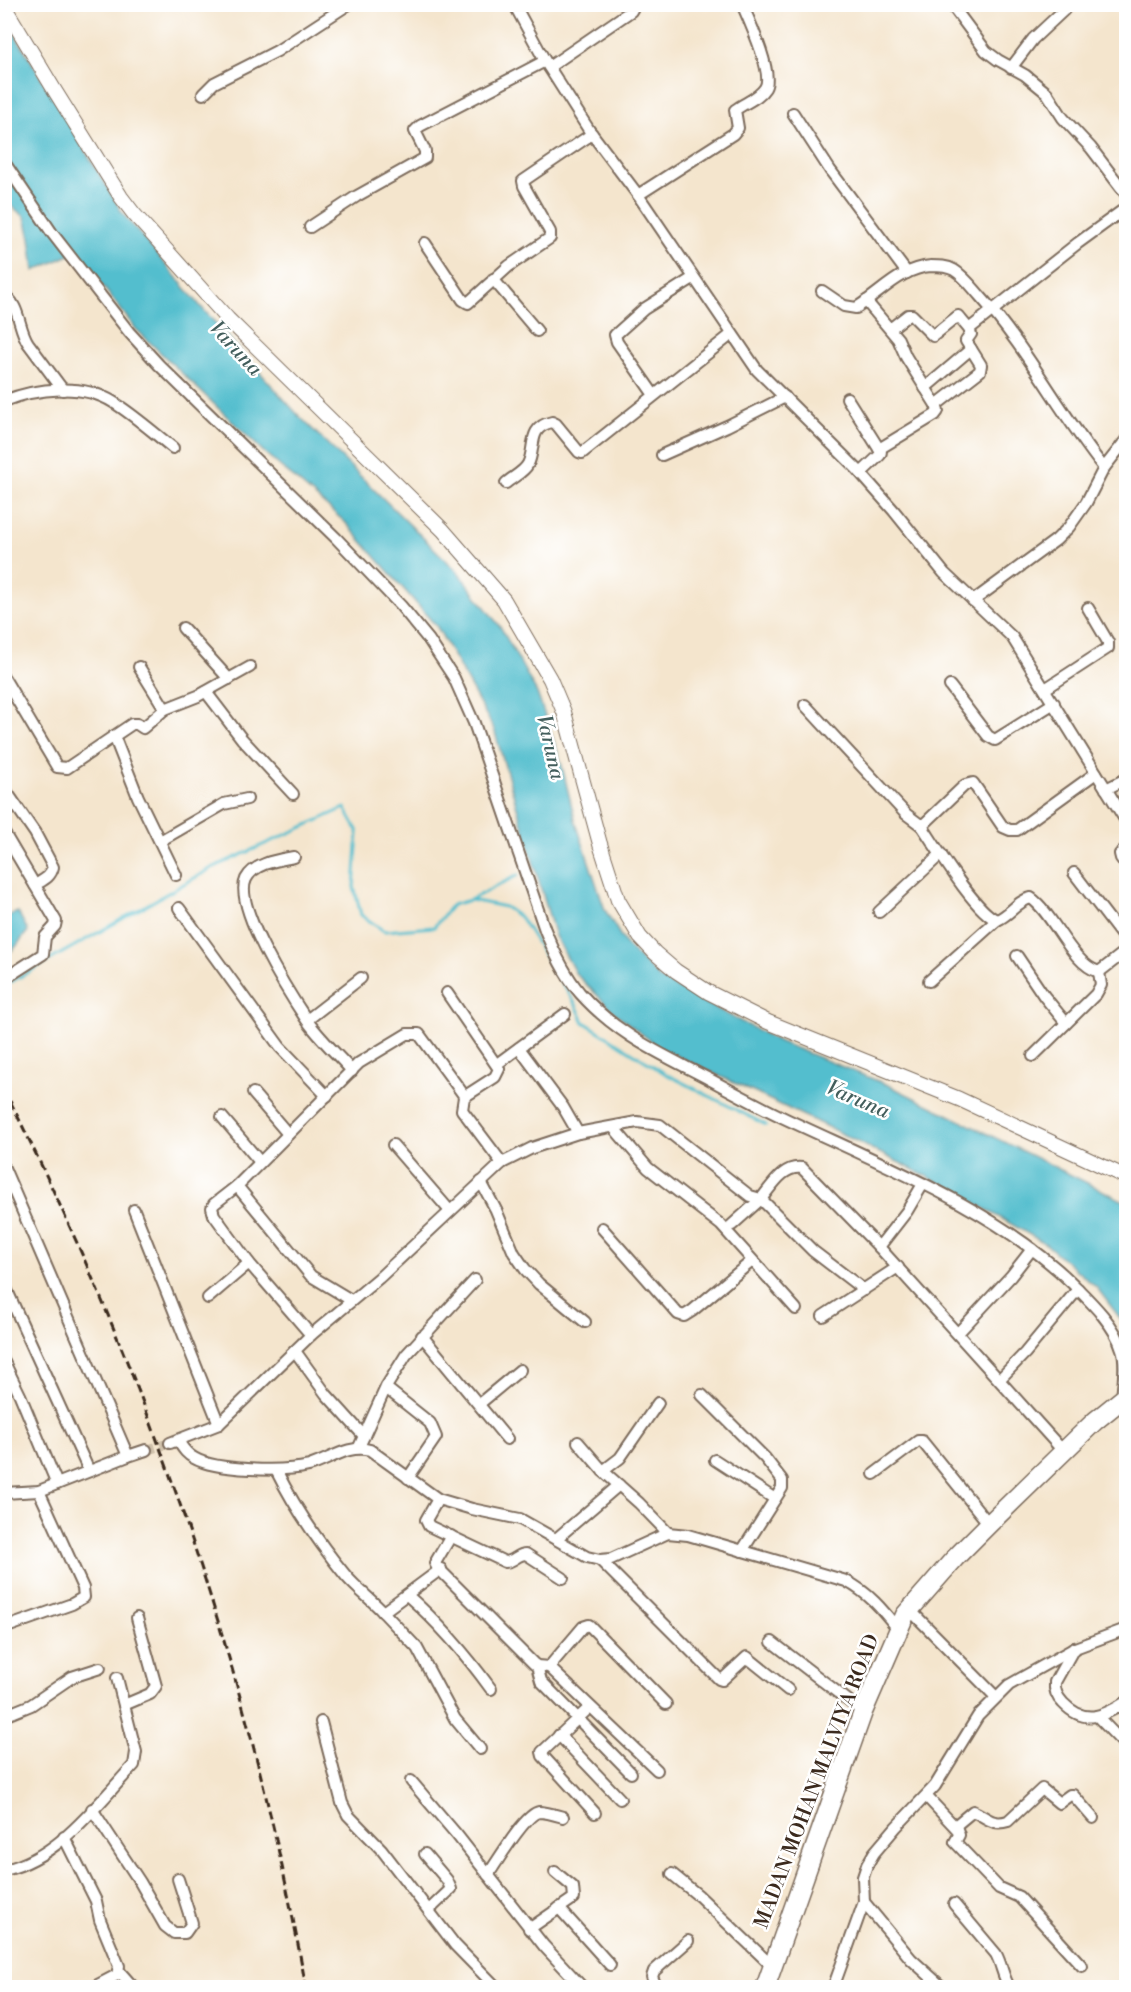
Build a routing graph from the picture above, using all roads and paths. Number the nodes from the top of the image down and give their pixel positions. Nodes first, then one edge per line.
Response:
1 (349, 4) edge
2 (514, 4) edge
3 (635, 4) edge
4 (742, 4) edge
5 (951, 4) edge
6 (4, 6) edge
7 (1064, 10) dead end
8 (547, 64) junction
9 (1011, 68) junction
10 (203, 94) dead end
11 (793, 113) dead end
12 (592, 134) junction
13 (4, 162) edge
14 (1126, 194) edge
15 (638, 195) junction
16 (1126, 208) edge
17 (310, 227) dead end
18 (425, 243) dead end
19 (907, 273) junction
20 (693, 278) junction
21 (494, 279) junction
22 (822, 291) dead end
23 (4, 295) edge
24 (866, 301) junction
25 (994, 311) junction
26 (890, 329) junction
27 (969, 329) junction
28 (537, 331) dead end
29 (732, 334) junction
30 (971, 349) junction
31 (925, 388) junction
32 (63, 390) junction
33 (654, 395) junction
34 (785, 397) junction
35 (847, 398) dead end
36 (4, 401) edge
37 (936, 405) junction
38 (1126, 440) edge
39 (173, 448) dead end
40 (879, 449) junction
41 (662, 455) dead end
42 (1104, 468) junction
43 (861, 473) junction
44 (506, 483) dead end
45 (973, 601) junction
46 (1088, 608) dead end
47 (183, 628) dead end
48 (139, 667) dead end
49 (250, 667) dead end
50 (4, 678) edge
51 (229, 679) junction
52 (950, 686) dead end
53 (1045, 688) junction
54 (206, 692) junction
55 (1054, 703) junction
56 (805, 705) dead end
57 (165, 709) junction
58 (114, 736) junction
59 (1096, 772) junction
60 (1126, 779) edge
61 (4, 788) edge
62 (1106, 789) junction
63 (293, 794) dead end
64 (247, 799) dead end
65 (1126, 821) edge
66 (922, 826) junction
67 (4, 833) edge
68 (160, 841) junction
69 (1126, 848) edge
70 (941, 854) junction
71 (294, 857) dead end
72 (1126, 865) edge
73 (1074, 873) dead end
74 (176, 875) dead end
75 (35, 885) junction
76 (179, 908) dead end
77 (879, 912) dead end
78 (997, 920) junction
79 (1126, 941) edge
80 (1126, 951) edge
81 (1017, 956) dead end
82 (1099, 972) junction
83 (361, 978) dead end
84 (4, 979) edge
85 (929, 981) dead end
86 (447, 993) dead end
87 (565, 1014) dead end
88 (307, 1020) junction
89 (1066, 1023) junction
90 (519, 1048) junction
91 (1033, 1056) dead end
92 (497, 1064) junction
93 (352, 1071) junction
94 (253, 1093) dead end
95 (327, 1096) junction
96 (464, 1097) junction
97 (222, 1117) dead end
98 (613, 1127) junction
99 (578, 1133) junction
100 (288, 1134) junction
101 (393, 1145) dead end
102 (260, 1162) junction
103 (502, 1162) junction
104 (4, 1168) edge
105 (1126, 1177) edge
106 (481, 1182) junction
107 (923, 1184) junction
108 (237, 1186) junction
109 (761, 1199) junction
110 (134, 1210) dead end
111 (450, 1211) junction
112 (732, 1225) dead end
113 (602, 1228) dead end
114 (879, 1247) junction
115 (1032, 1249) junction
116 (752, 1261) junction
117 (249, 1263) junction
118 (898, 1267) junction
119 (475, 1280) dead end
120 (4, 1284) edge
121 (1078, 1289) junction
122 (864, 1290) junction
123 (208, 1298) dead end
124 (351, 1300) junction
125 (796, 1309) dead end
126 (823, 1316) dead end
127 (585, 1322) dead end
128 (958, 1333) junction
129 (311, 1335) junction
130 (422, 1336) junction
131 (295, 1351) junction
132 (4, 1362) edge
133 (520, 1370) dead end
134 (1000, 1379) junction
135 (386, 1388) junction
136 (702, 1395) dead end
137 (1124, 1397) edge
138 (658, 1403) dead end
139 (478, 1404) junction
140 (219, 1424) junction
141 (364, 1436) junction
142 (507, 1439) dead end
143 (578, 1442) dead end
144 (359, 1447) junction
145 (146, 1450) tunnel mouth
146 (1064, 1452) junction
147 (128, 1456) junction
148 (715, 1460) dead end
149 (276, 1470) junction
150 (89, 1471) junction
151 (603, 1471) junction
152 (874, 1474) dead end
153 (408, 1478) junction
154 (57, 1484) junction
155 (619, 1485) junction
156 (39, 1491) junction
157 (4, 1494) edge
158 (438, 1498) junction
159 (775, 1499) junction
160 (989, 1524) junction
161 (668, 1533) junction
162 (451, 1536) junction
163 (556, 1539) junction
164 (742, 1551) junction
165 (600, 1560) junction
166 (441, 1569) junction
167 (562, 1578) dead end
168 (407, 1595) junction
169 (910, 1610) junction
170 (383, 1612) junction
171 (137, 1618) dead end
172 (4, 1628) edge
173 (898, 1629) junction
174 (1126, 1629) edge
175 (772, 1642) dead end
176 (1074, 1648) junction
177 (537, 1666) junction
178 (549, 1666) junction
179 (100, 1668) dead end
180 (117, 1678) dead end
181 (491, 1689) dead end
182 (789, 1690) dead end
183 (995, 1696) junction
184 (1126, 1702) edge
185 (666, 1704) dead end
186 (124, 1705) junction
187 (590, 1707) junction
188 (863, 1712) junction
189 (4, 1716) edge
190 (1097, 1716) junction
191 (578, 1718) junction
192 (321, 1722) dead end
193 (559, 1735) junction
194 (1126, 1746) edge
195 (480, 1749) dead end
196 (657, 1770) dead end
197 (631, 1773) dead end
198 (411, 1781) dead end
199 (927, 1797) junction
200 (620, 1799) dead end
201 (92, 1809) junction
202 (595, 1813) dead end
203 (563, 1817) dead end
204 (1094, 1818) dead end
205 (955, 1826) junction
206 (64, 1837) junction
207 (425, 1854) dead end
208 (4, 1870) edge
209 (555, 1872) dead end
210 (488, 1875) junction
211 (672, 1875) dead end
212 (178, 1879) dead end
213 (864, 1902) junction
214 (954, 1904) dead end
215 (559, 1908) junction
216 (429, 1910) junction
217 (529, 1929) junction
218 (688, 1941) dead end
219 (610, 1965) dead end
220 (772, 1966) junction
221 (1082, 1966) dead end
222 (119, 1971) junction
223 (92, 1988) edge
224 (134, 1988) edge
225 (497, 1988) edge
226 (584, 1988) edge
227 (657, 1988) edge
228 (765, 1988) edge
229 (833, 1988) edge
230 (943, 1988) edge
231 (1010, 1988) edge

1 - 10 street
2 - 8 street
3 - 8 street
4 - 15 street
5 - 9 street
6 - 105 street
7 - 9 street
8 - 12 street
8 - 17 street
9 - 14 street
11 - 19 street
12 - 15 street
12 - 21 street
13 - 107 street
15 - 20 street
16 - 25 street
18 - 21 street
19 - 24 street
19 - 25 street
20 - 29 street
20 - 33 street
21 - 28 street
22 - 24 street
23 - 32 street
24 - 26 street
25 - 27 street
25 - 42 street
26 - 27 street
26 - 31 street
27 - 30 street
29 - 33 street
29 - 34 street
30 - 31 street
30 - 37 street
31 - 37 street
32 - 36 street
32 - 39 street
33 - 44 street
34 - 41 street
34 - 43 street
35 - 40 street
37 - 40 street
38 - 42 street
40 - 43 street
42 - 45 street
43 - 45 street
45 - 53 street
46 - 53 street
47 - 51 street
48 - 57 street
49 - 51 street
50 - 58 street
51 - 54 street
52 - 55 street
53 - 55 street
54 - 57 street
54 - 63 street
55 - 59 street
56 - 66 street
57 - 58 street
58 - 68 street
59 - 62 street
59 - 66 street
60 - 62 street
61 - 75 street
62 - 65 street
64 - 68 street
66 - 70 street
67 - 75 street
68 - 74 street
69 - 72 street
70 - 77 street
70 - 78 street
71 - 88 street
73 - 79 street
75 - 84 street
76 - 95 street
78 - 82 street
78 - 85 street
80 - 82 street
81 - 89 street
82 - 89 street
83 - 88 street
86 - 92 street
87 - 90 street
88 - 93 street
89 - 91 street
90 - 92 street
90 - 99 street
92 - 96 street
93 - 95 street
93 - 96 street
94 - 100 street
95 - 100 street
96 - 103 street
97 - 102 street
98 - 99 street
98 - 109 street
98 - 116 street
99 - 103 street
100 - 102 street
101 - 111 street
102 - 108 street
103 - 106 street
104 - 147 street
106 - 111 street
106 - 127 street
107 - 114 street
107 - 115 street
108 - 117 street
108 - 124 street
109 - 112 street
109 - 114 street
109 - 122 street
110 - 140 street
111 - 124 street
113 - 116 street
114 - 118 street
115 - 121 street
115 - 128 street
116 - 125 street
117 - 123 street
117 - 129 street
118 - 122 street
118 - 128 street
119 - 130 street
120 - 150 street
121 - 134 street
121 - 137 street
122 - 126 street
124 - 129 street
128 - 134 street
129 - 131 street
130 - 135 street
130 - 139 street
131 - 140 street
131 - 141 street
132 - 154 street
133 - 139 street
134 - 146 street
135 - 141 street
135 - 153 street
136 - 159 street
137 - 146 highway, MADAN MOHAN MALVIYA ROAD
138 - 151 street
139 - 142 street
140 - 149 street
141 - 144 street
143 - 151 street
144 - 149 street
144 - 153 street
145 - 147 street
146 - 160 highway, MADAN MOHAN MALVIYA ROAD
147 - 150 street
148 - 159 street
149 - 170 street
150 - 154 street
151 - 155 street
152 - 160 street
153 - 158 street
154 - 156 street
155 - 161 street
155 - 163 street
156 - 157 street
156 - 172 street
158 - 162 street
158 - 163 street
159 - 164 street
160 - 169 highway, MADAN MOHAN MALVIYA ROAD
161 - 164 street
161 - 165 street
162 - 166 street
162 - 167 street
163 - 165 street
164 - 173 street
165 - 182 street
166 - 168 street
166 - 177 street
168 - 170 street
168 - 181 street
169 - 173 highway, MADAN MOHAN MALVIYA ROAD
169 - 183 street
170 - 195 street
171 - 186 street
173 - 188 highway, MADAN MOHAN MALVIYA ROAD
174 - 176 street
175 - 188 street
176 - 183 street
176 - 190 street
177 - 178 street
177 - 191 street
178 - 185 street
178 - 187 street
179 - 189 street
180 - 186 street
183 - 199 street
184 - 190 street
186 - 201 street
187 - 191 street
187 - 196 street
188 - 220 highway, MADAN MOHAN MALVIYA ROAD
190 - 194 street
191 - 193 street
191 - 197 street
192 - 216 street
193 - 200 street
193 - 202 street
198 - 210 street
199 - 205 street
199 - 213 street
201 - 206 street
201 - 212 street
203 - 210 street
204 - 205 street
205 - 221 street
206 - 208 street
206 - 222 street
207 - 216 street
209 - 215 street
210 - 217 street
211 - 220 street
213 - 229 street
213 - 230 street
214 - 231 street
215 - 217 street
215 - 219 street
216 - 225 street
217 - 226 street
218 - 227 street
220 - 228 highway, MADAN MOHAN MALVIYA ROAD
222 - 223 street
222 - 224 street

